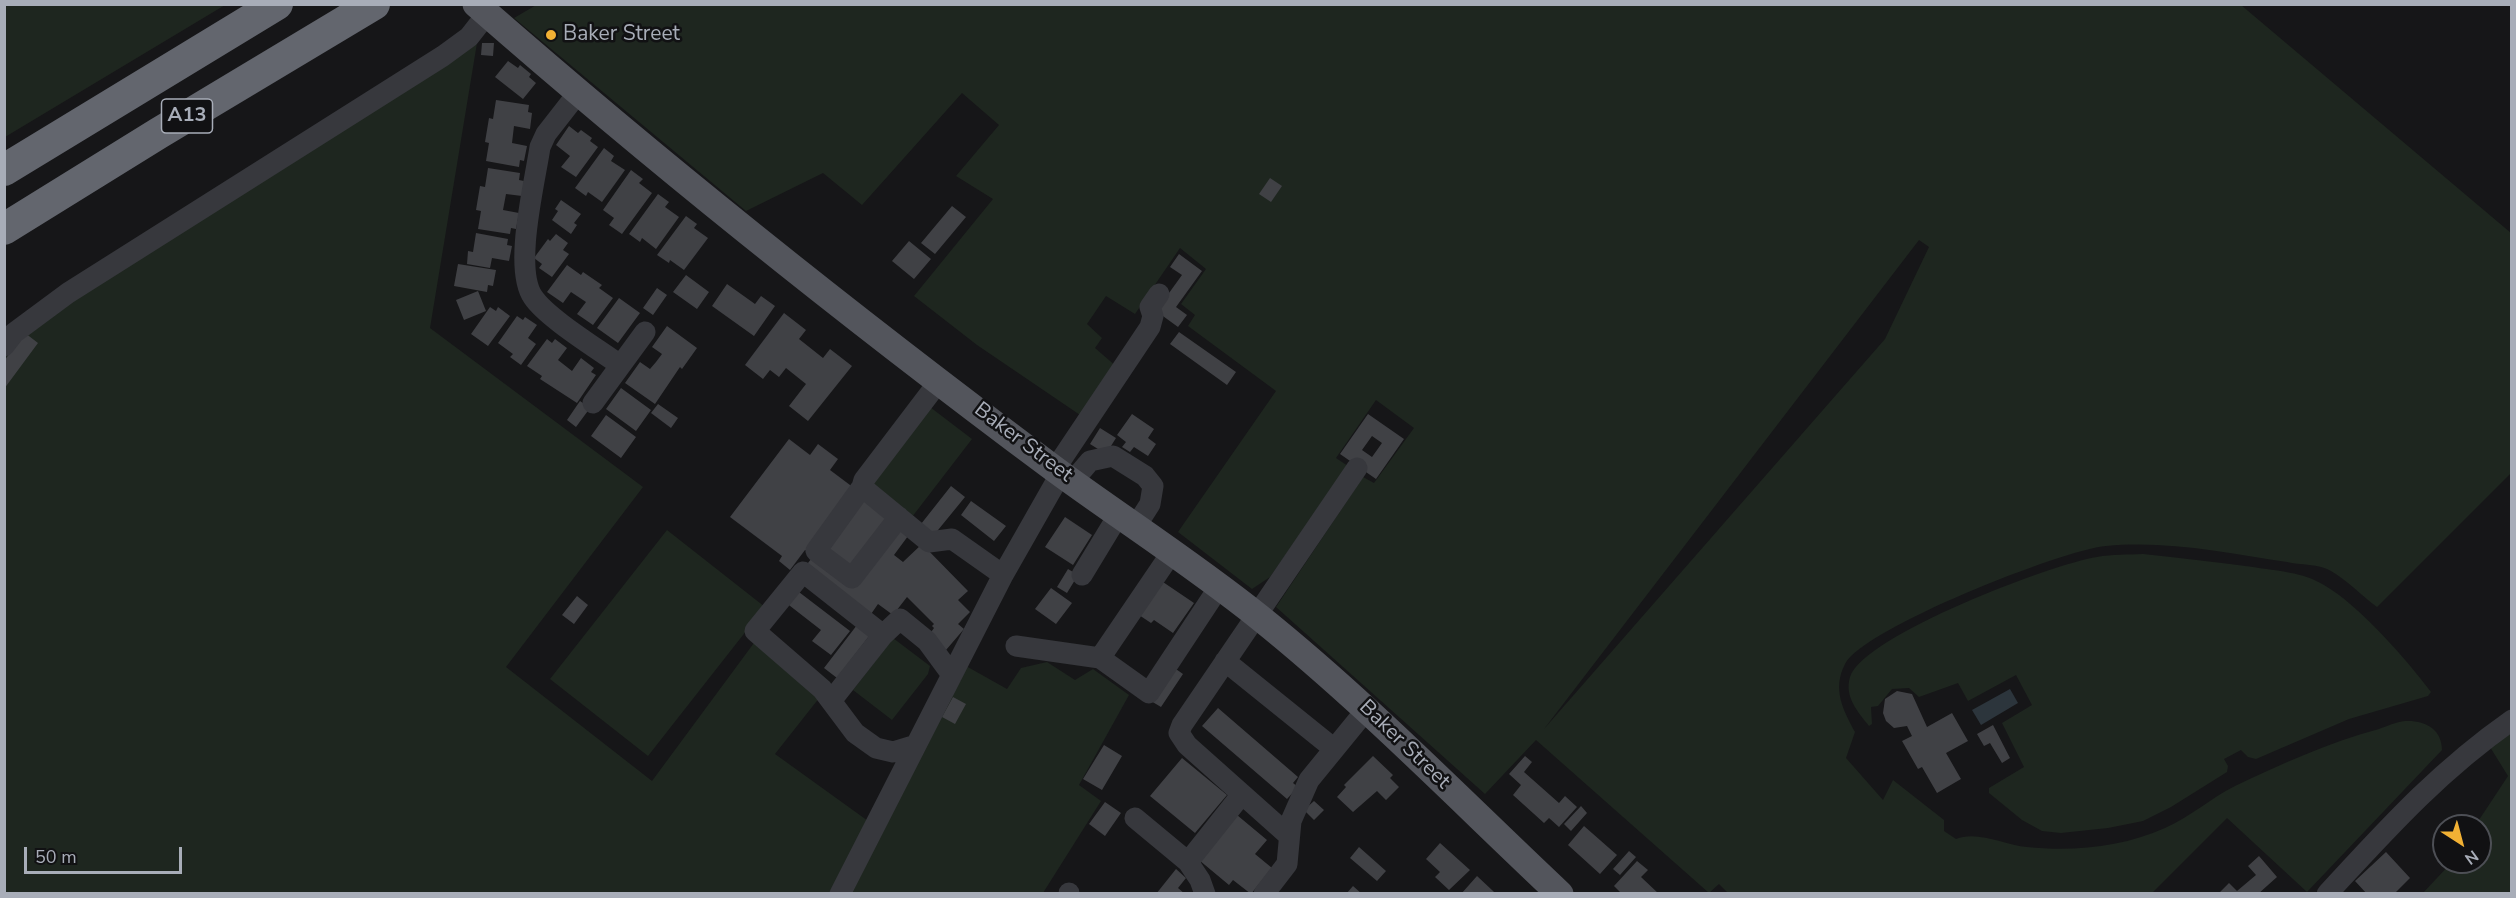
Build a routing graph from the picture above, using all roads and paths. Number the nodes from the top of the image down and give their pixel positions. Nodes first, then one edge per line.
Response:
1 (277, 4) edge
2 (372, 5) edge
3 (482, 9) edge
4 (578, 93) junction
5 (4, 170) edge
6 (4, 229) edge
7 (1159, 294) dead end
8 (645, 332) dead end
9 (4, 346) edge
10 (620, 365) junction
11 (940, 380) junction
12 (593, 403) dead end
13 (1357, 468) dead end
14 (1063, 474) junction
15 (862, 487) junction
16 (899, 517) junction
17 (1127, 520) junction
18 (816, 551) junction
19 (1172, 552) junction
20 (803, 572) junction
21 (1003, 574) junction
22 (1082, 574) dead end
23 (1219, 587) junction
24 (1256, 615) junction
25 (883, 634) junction
26 (1016, 646) dead end
27 (1100, 658) junction
28 (1225, 661) junction
29 (952, 675) junction
30 (831, 700) junction
31 (1367, 710) junction
32 (2511, 720) edge
33 (916, 745) junction
34 (1333, 748) junction
35 (1242, 794) junction
36 (1135, 818) dead end
37 (1288, 835) junction
38 (1188, 862) junction
39 (840, 894) edge
40 (1205, 894) edge
41 (1264, 894) edge
42 (1560, 894) edge
43 (2326, 894) edge

1 - 5 highway, A13
2 - 6 highway, A13
3 - 4 main road, Baker Street
3 - 9 street
4 - 10 street
4 - 11 main road, Baker Street
7 - 14 street
8 - 10 street
10 - 12 street
11 - 14 main road, Baker Street
11 - 15 street
13 - 24 street
14 - 17 main road, Baker Street
14 - 17 street
14 - 21 street
15 - 16 street
15 - 18 street
16 - 18 street
16 - 21 street
17 - 19 main road, Baker Street
17 - 22 street
18 - 20 street
19 - 23 main road, Baker Street
19 - 27 street
20 - 25 street
20 - 30 street
21 - 29 street
23 - 24 main road, Baker Street
23 - 27 street
24 - 28 street
24 - 31 main road, Baker Street
25 - 29 street
25 - 30 street
26 - 27 street
28 - 34 street
28 - 35 street
29 - 33 street
30 - 33 street
31 - 34 street
31 - 42 main road, Baker Street
32 - 43 street
33 - 39 street
34 - 37 street
35 - 37 street
35 - 38 street
36 - 38 street
37 - 41 street
38 - 40 street

